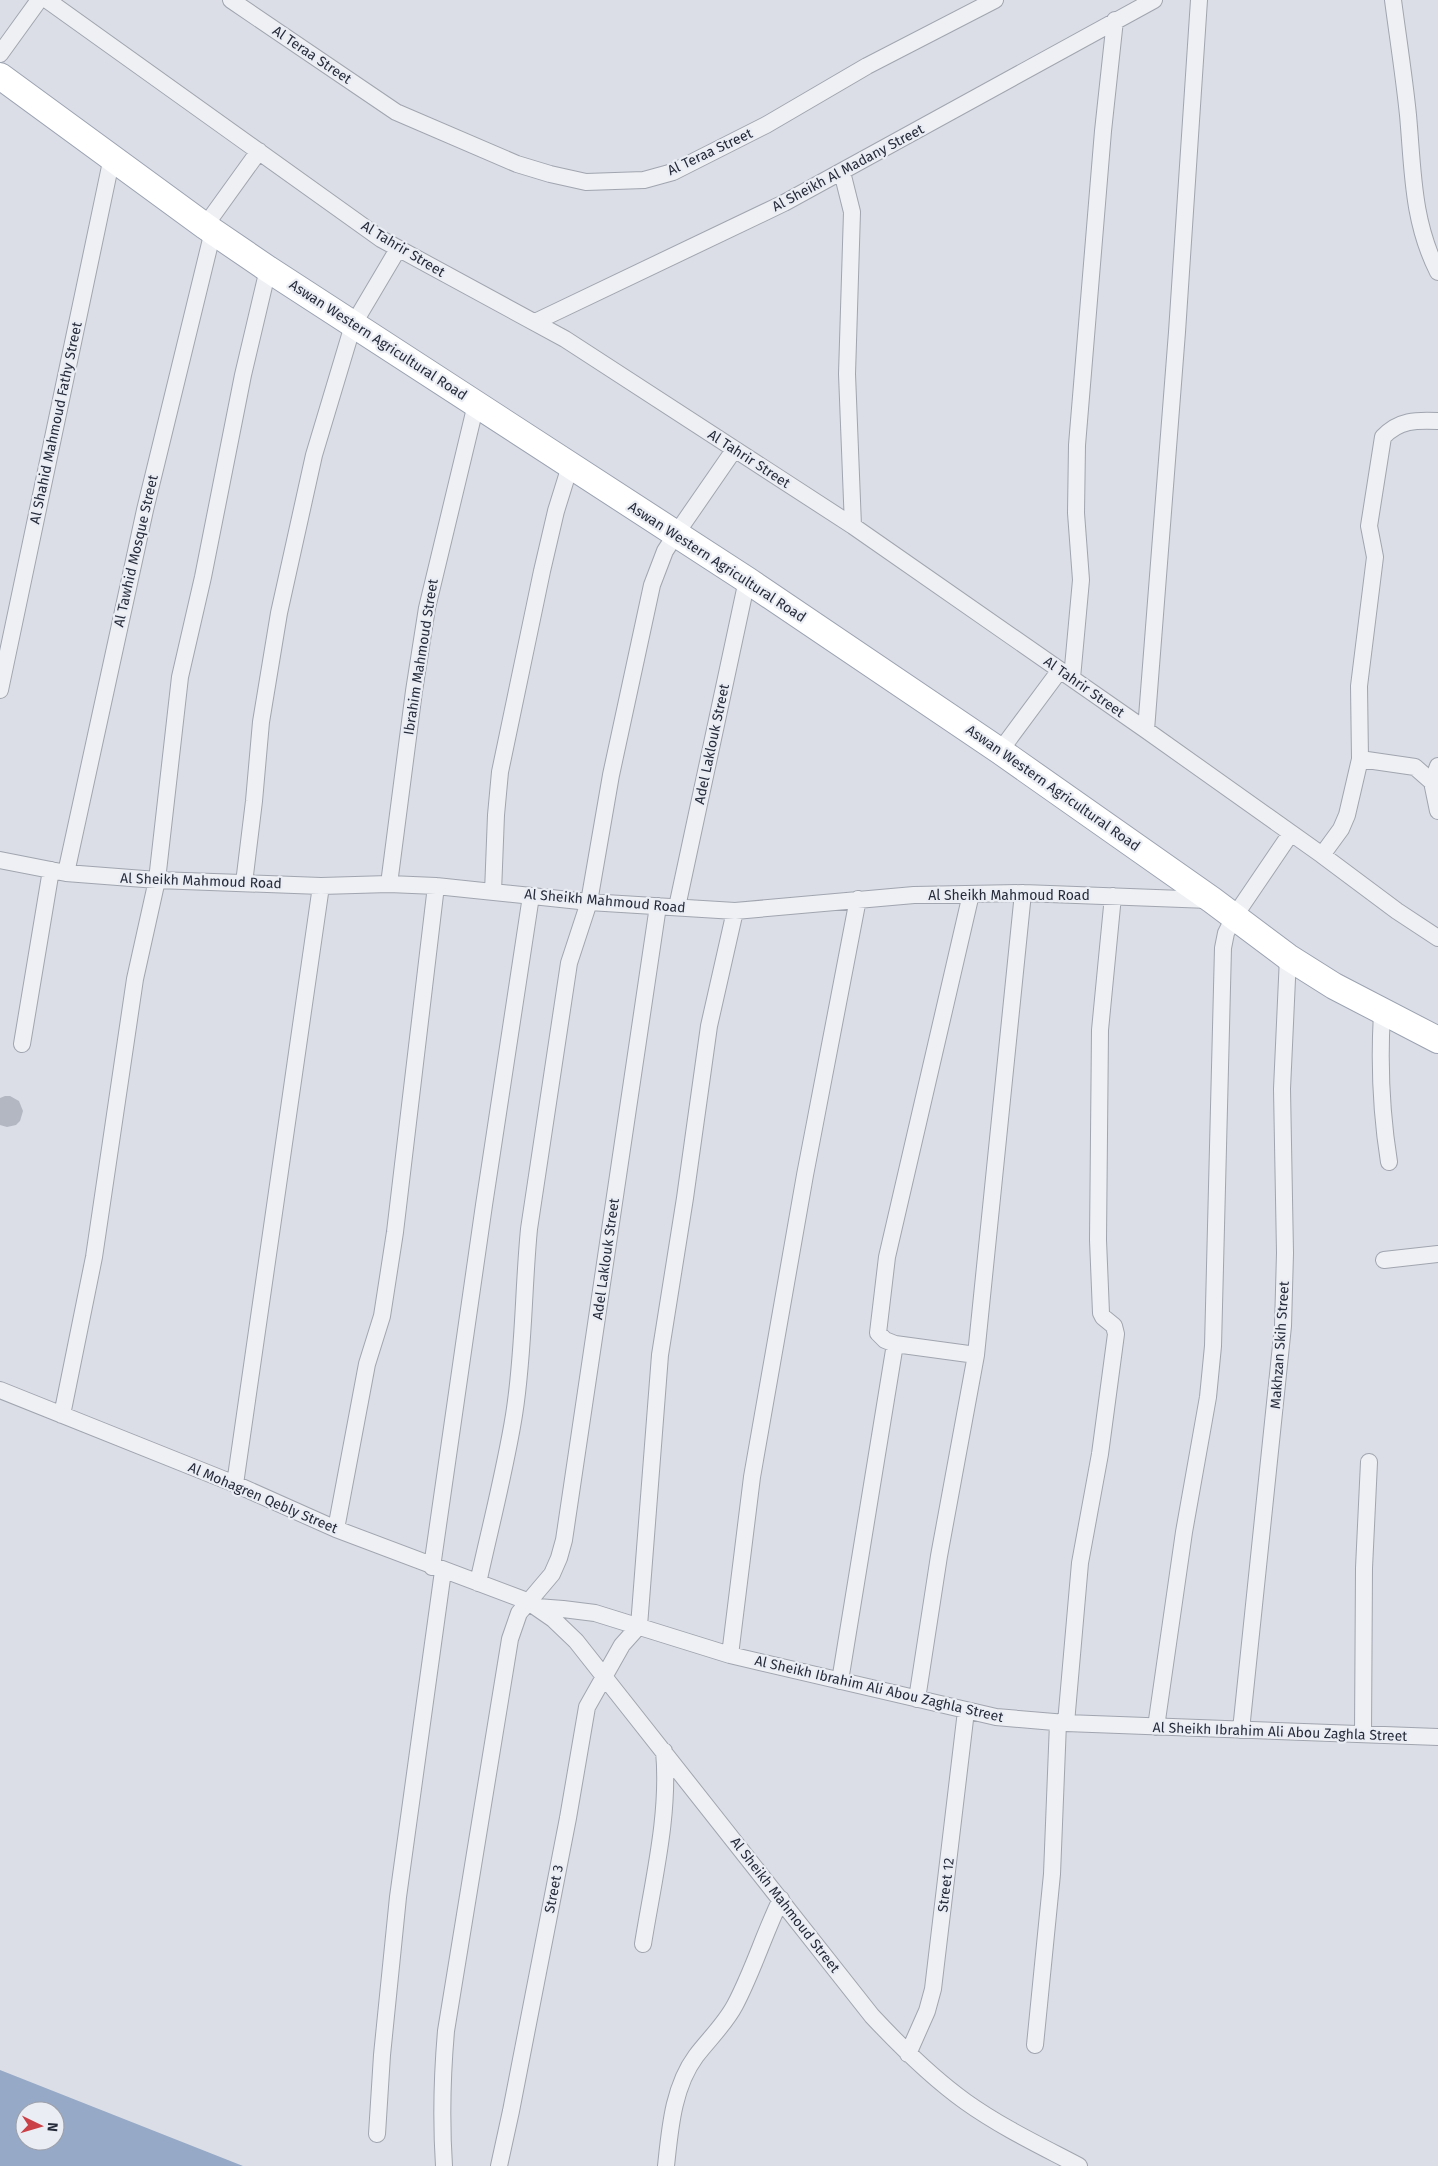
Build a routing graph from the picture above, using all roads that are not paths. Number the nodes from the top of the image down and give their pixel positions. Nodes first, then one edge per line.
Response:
1 (39, 0) edge
2 (48, 0) edge
3 (231, 0) edge
4 (995, 0) edge
5 (1154, 0) edge
6 (1198, 0) edge
7 (1393, 0) edge
8 (1115, 20) junction
9 (1, 74) edge
10 (259, 151) junction
11 (112, 157) junction
12 (842, 172) junction
13 (209, 228) junction
14 (398, 249) junction
15 (268, 269) junction
16 (1438, 272) edge
17 (535, 322) junction
18 (353, 325) junction
19 (476, 404) junction
20 (1438, 421) edge
21 (734, 450) junction
22 (570, 466) junction
23 (853, 526) junction
24 (676, 534) junction
25 (747, 580) junction
26 (1066, 674) junction
27 (0, 690) edge
28 (1146, 730) junction
29 (1000, 751) junction
30 (1360, 760) junction
31 (1436, 771) edge
32 (1438, 811) edge
33 (1291, 833) junction
34 (1322, 854) junction
35 (0, 860) edge
36 (58, 872) junction
37 (157, 880) junction
38 (244, 883) junction
39 (389, 884) junction
40 (321, 886) junction
41 (436, 886) junction
42 (494, 892) junction
43 (1023, 893) junction
44 (972, 894) junction
45 (531, 896) junction
46 (1113, 896) junction
47 (858, 899) junction
48 (1212, 900) junction
49 (589, 902) junction
50 (658, 906) junction
51 (677, 907) junction
52 (736, 911) junction
53 (1234, 916) junction
54 (1437, 936) edge
55 (1288, 957) junction
56 (1382, 1013) junction
57 (1438, 1040) edge
58 (22, 1044) dead end
59 (1389, 1162) dead end
60 (1438, 1254) edge
61 (1384, 1260) dead end
62 (895, 1344) junction
63 (976, 1355) junction
64 (0, 1390) edge
65 (62, 1415) junction
66 (1369, 1462) dead end
67 (234, 1484) junction
68 (336, 1530) junction
69 (438, 1569) junction
70 (478, 1583) junction
71 (532, 1604) junction
72 (639, 1626) junction
73 (730, 1655) junction
74 (604, 1678) junction
75 (840, 1681) junction
76 (917, 1699) junction
77 (966, 1711) junction
78 (1062, 1723) junction
79 (1156, 1728) junction
80 (1242, 1730) junction
81 (1363, 1734) junction
82 (1438, 1737) edge
83 (664, 1751) junction
84 (781, 1899) junction
85 (643, 1944) dead end
86 (1035, 2045) dead end
87 (908, 2054) junction
88 (377, 2134) dead end
89 (444, 2166) edge
90 (498, 2166) edge
91 (666, 2166) edge
92 (1079, 2166) edge

1 - 9 street
2 - 10 street, Al Tahrir Street
3 - 4 street, Al Teraa Street
5 - 8 street, Al Sheikh Al Madany Street
6 - 28 street
7 - 16 street
8 - 12 street, Al Sheikh Al Madany Street
8 - 26 street
9 - 11 main road, Aswan Western Agricultural Road
10 - 13 street
10 - 14 street, Al Tahrir Street
11 - 13 main road, Aswan Western Agricultural Road
11 - 27 street, Al Shahid Mahmoud Fathy Street
12 - 17 street, Al Sheikh Al Madany Street
12 - 23 street
13 - 15 main road, Aswan Western Agricultural Road
13 - 36 street, Al Tawhid Mosque Street
14 - 17 street, Al Tahrir Street
14 - 18 street
15 - 18 main road, Aswan Western Agricultural Road
15 - 37 street
17 - 21 street, Al Tahrir Street
18 - 19 main road, Aswan Western Agricultural Road
18 - 38 street
19 - 22 main road, Aswan Western Agricultural Road
19 - 39 street, Ibrahim Mahmoud Street
20 - 30 street
21 - 23 street, Al Tahrir Street
21 - 24 street
22 - 24 main road, Aswan Western Agricultural Road
22 - 42 street
23 - 26 street, Al Tahrir Street
24 - 25 main road, Aswan Western Agricultural Road
24 - 49 street
25 - 29 main road, Aswan Western Agricultural Road
25 - 51 street, Adel Laklouk Street
26 - 28 street, Al Tahrir Street
26 - 29 street
28 - 33 street, Al Tahrir Street
29 - 48 main road, Aswan Western Agricultural Road
30 - 31 street
30 - 34 street
31 - 32 street
33 - 34 street, Al Tahrir Street
33 - 53 street
34 - 54 street, Al Tahrir Street
35 - 36 street, Al Sheikh Mahmoud Road
36 - 37 street, Al Sheikh Mahmoud Road
36 - 58 street, Al Tawhid Mosque Street
37 - 38 street, Al Sheikh Mahmoud Road
37 - 65 street
38 - 40 street, Al Sheikh Mahmoud Road
39 - 40 street, Al Sheikh Mahmoud Road
39 - 41 street, Al Sheikh Mahmoud Road
40 - 67 street
41 - 42 street, Al Sheikh Mahmoud Road
41 - 68 street
42 - 45 street, Al Sheikh Mahmoud Road
43 - 44 street, Al Sheikh Mahmoud Road
43 - 46 street, Al Sheikh Mahmoud Road
43 - 63 street
44 - 47 street, Al Sheikh Mahmoud Road
44 - 62 street
45 - 49 street, Al Sheikh Mahmoud Road
45 - 69 street
46 - 48 street, Al Sheikh Mahmoud Road
46 - 78 street
47 - 52 street, Al Sheikh Mahmoud Road
47 - 73 street
48 - 53 main road, Aswan Western Agricultural Road
49 - 50 street, Al Sheikh Mahmoud Road
49 - 70 street
50 - 51 street, Al Sheikh Mahmoud Road
50 - 71 street, Adel Laklouk Street
51 - 52 street, Al Sheikh Mahmoud Road
52 - 72 street
53 - 55 main road, Aswan Western Agricultural Road
53 - 79 street
55 - 56 main road, Aswan Western Agricultural Road
55 - 80 street, Makhzan Skih Street
56 - 57 main road, Aswan Western Agricultural Road
56 - 59 street
60 - 61 street
62 - 63 street
62 - 75 street
63 - 76 street
64 - 65 street, Al Mohagren Qebly Street
65 - 67 street, Al Mohagren Qebly Street
66 - 81 street
67 - 68 street, Al Mohagren Qebly Street
68 - 69 street, Al Mohagren Qebly Street
69 - 70 street, Al Mohagren Qebly Street
69 - 88 street
70 - 71 street, Al Mohagren Qebly Street
71 - 72 street, Al Sheikh Ibrahim Ali Abou Zaghla Street
71 - 74 street, Al Sheikh Mahmoud Street
71 - 89 street, Adel Laklouk Street
72 - 73 street, Al Sheikh Ibrahim Ali Abou Zaghla Street
72 - 74 street, Street 3
73 - 75 street, Al Sheikh Ibrahim Ali Abou Zaghla Street
74 - 83 street, Al Sheikh Mahmoud Street
74 - 90 street, Street 3
75 - 76 street, Al Sheikh Ibrahim Ali Abou Zaghla Street
76 - 77 street, Al Sheikh Ibrahim Ali Abou Zaghla Street
77 - 78 street, Al Sheikh Ibrahim Ali Abou Zaghla Street
77 - 87 street, Street 12
78 - 79 street, Al Sheikh Ibrahim Ali Abou Zaghla Street
78 - 86 street
79 - 80 street, Al Sheikh Ibrahim Ali Abou Zaghla Street
80 - 81 street, Al Sheikh Ibrahim Ali Abou Zaghla Street
81 - 82 street, Al Sheikh Ibrahim Ali Abou Zaghla Street
83 - 84 street, Al Sheikh Mahmoud Street
83 - 85 street
84 - 87 street, Al Sheikh Mahmoud Street
84 - 91 street
87 - 92 street, Al Sheikh Mahmoud Street

